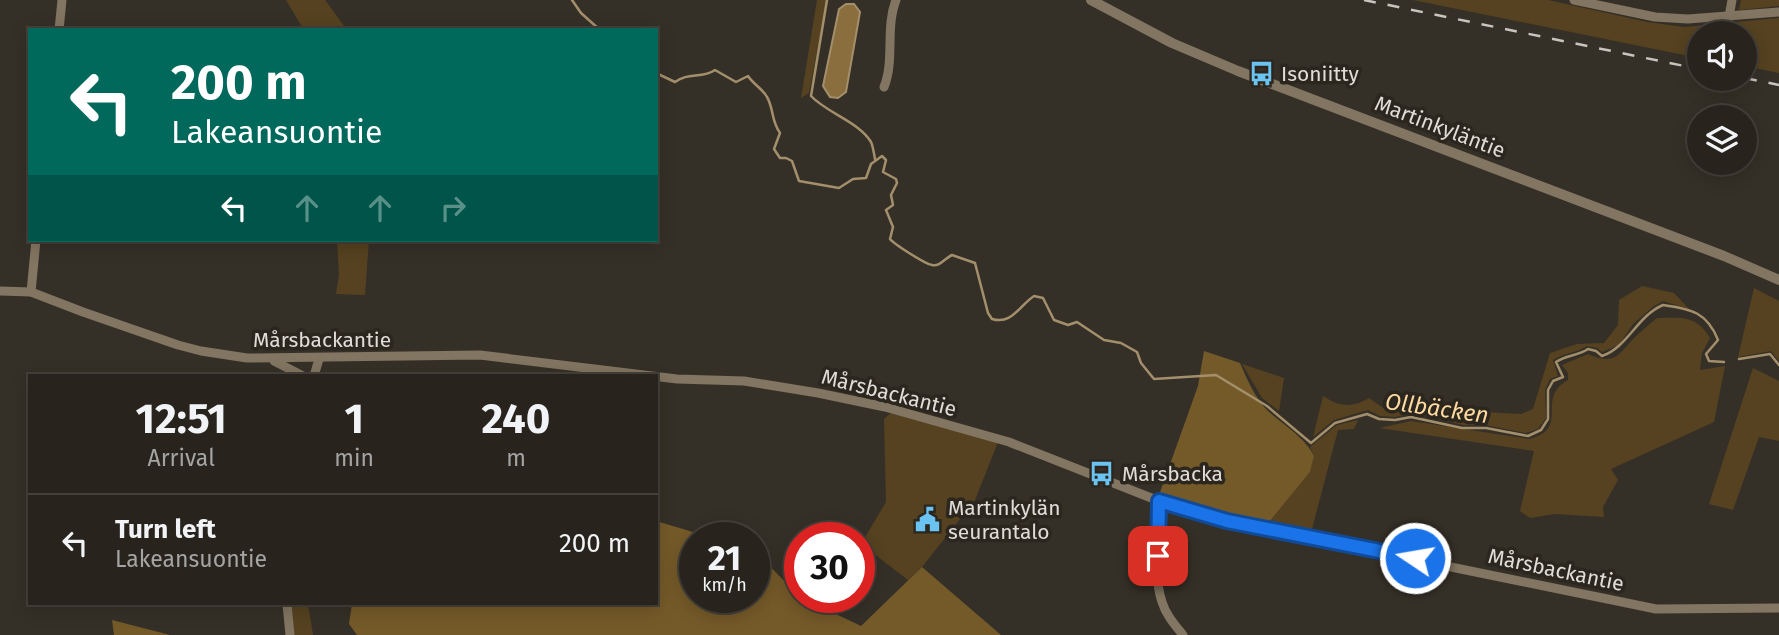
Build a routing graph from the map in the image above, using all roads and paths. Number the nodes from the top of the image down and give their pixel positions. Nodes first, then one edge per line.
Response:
1 (62, 0) edge
2 (895, 0) edge
3 (1091, 0) edge
4 (1573, 0) edge
5 (1732, 0) edge
6 (1779, 12) edge
7 (1729, 17) junction
8 (59, 28) edge
9 (884, 87) dead end
10 (36, 242) edge
11 (1779, 280) edge
12 (0, 291) edge
13 (31, 292) junction
14 (272, 359) junction
15 (319, 359) junction
16 (299, 374) edge
17 (315, 374) edge
18 (636, 374) edge
19 (658, 377) edge
20 (1159, 501) junction
21 (287, 605) edge
22 (1779, 608) edge
23 (290, 635) edge
24 (1183, 635) edge

1 - 8 street
2 - 9 street
3 - 11 street, Martinkyläntie
4 - 7 street
5 - 7 street
6 - 7 street
10 - 13 street
12 - 13 street, Mårsbackantie
13 - 14 street, Mårsbackantie
14 - 15 street, Mårsbackantie
14 - 16 street
15 - 17 street
15 - 18 street, Mårsbackantie
19 - 20 street, Mårsbackantie
20 - 22 street, Mårsbackantie
20 - 24 street
21 - 23 street

